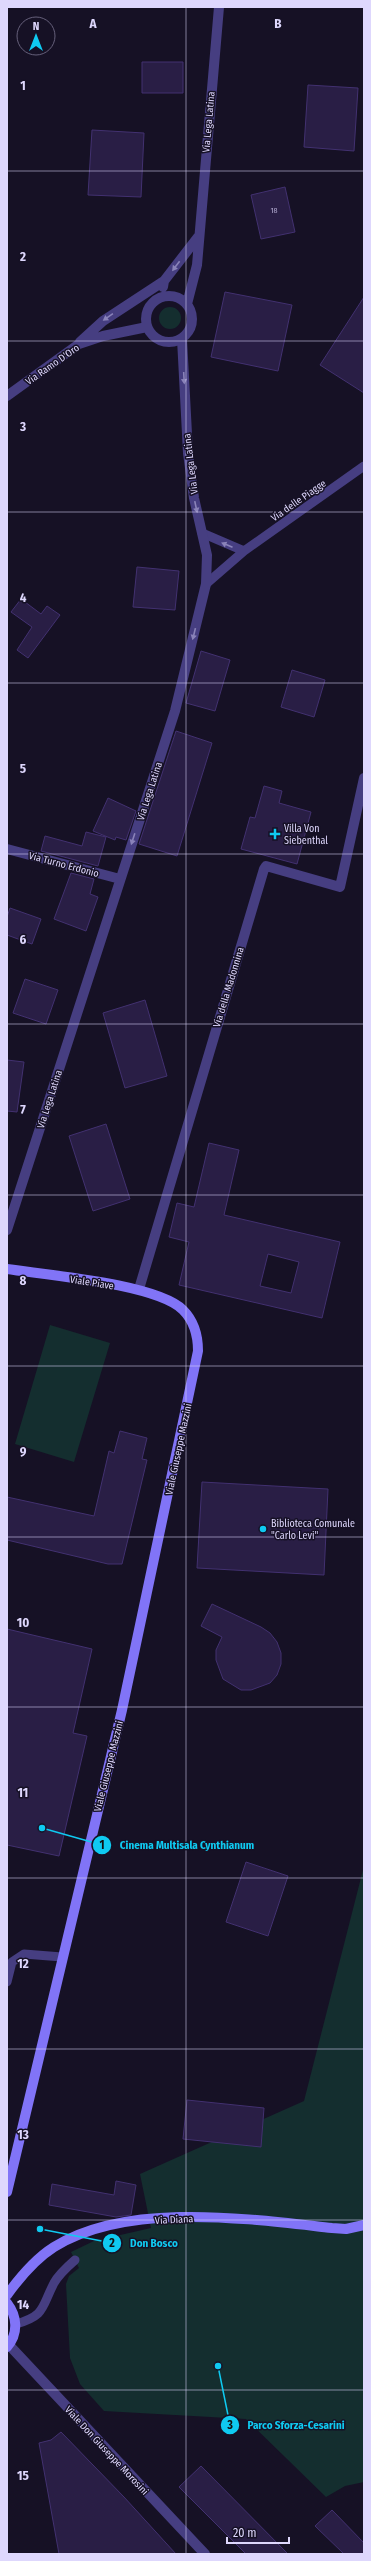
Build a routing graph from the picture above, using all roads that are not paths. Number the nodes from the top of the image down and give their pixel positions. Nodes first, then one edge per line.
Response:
1 (219, 7) edge
2 (198, 237) junction
3 (164, 281) junction
4 (157, 300) junction
5 (132, 302) junction
6 (187, 304) junction
7 (147, 327) junction
8 (182, 339) junction
9 (79, 344) junction
10 (7, 396) edge
11 (364, 466) edge
12 (202, 533) junction
13 (244, 552) junction
14 (206, 584) junction
15 (364, 778) edge
16 (7, 849) edge
17 (120, 879) junction
18 (7, 1230) edge
19 (7, 1269) edge
20 (139, 1289) junction
21 (198, 1337) joint
22 (62, 1957) junction
23 (7, 1982) edge
24 (7, 2191) edge
25 (364, 2224) edge
26 (75, 2260) dead end
27 (7, 2294) edge
28 (7, 2303) edge
29 (16, 2324) junction
30 (8, 2346) edge
31 (205, 2554) edge

1 - 2 street, Via Lega Latina
2 -> 3 street
2 - 6 street, Via Lega Latina
3 - 4 street
3 - 5 street
4 - 5 street
4 - 6 street
4 - 7 street
5 -> 9 street
6 - 8 street
7 - 8 street
7 - 9 street, Via Ramo D'Oro
8 -> 12 street, Via Lega Latina
9 - 10 street, Via Ramo D'Oro
11 - 13 lane, Via delle Piagge
13 -> 12 lane
12 - 14 street, Via Lega Latina
13 - 14 lane, Via delle Piagge
14 -> 17 street, Via Lega Latina
15 - 20 street, Via della Madonnina
16 - 17 street, Via Turno Erdonio
17 - 18 street, Via Lega Latina
19 - 20 street, Viale Piave
20 - 21 street, Viale Piave
21 - 22 street, Viale Giuseppe Mazzini
22 - 23 lane
22 - 24 street, Viale Giuseppe Mazzini
25 - 27 street, Via Diana
26 - 29 lane
28 - 29 street
29 - 30 street
30 - 31 street, Viale Don Giuseppe Morosini

